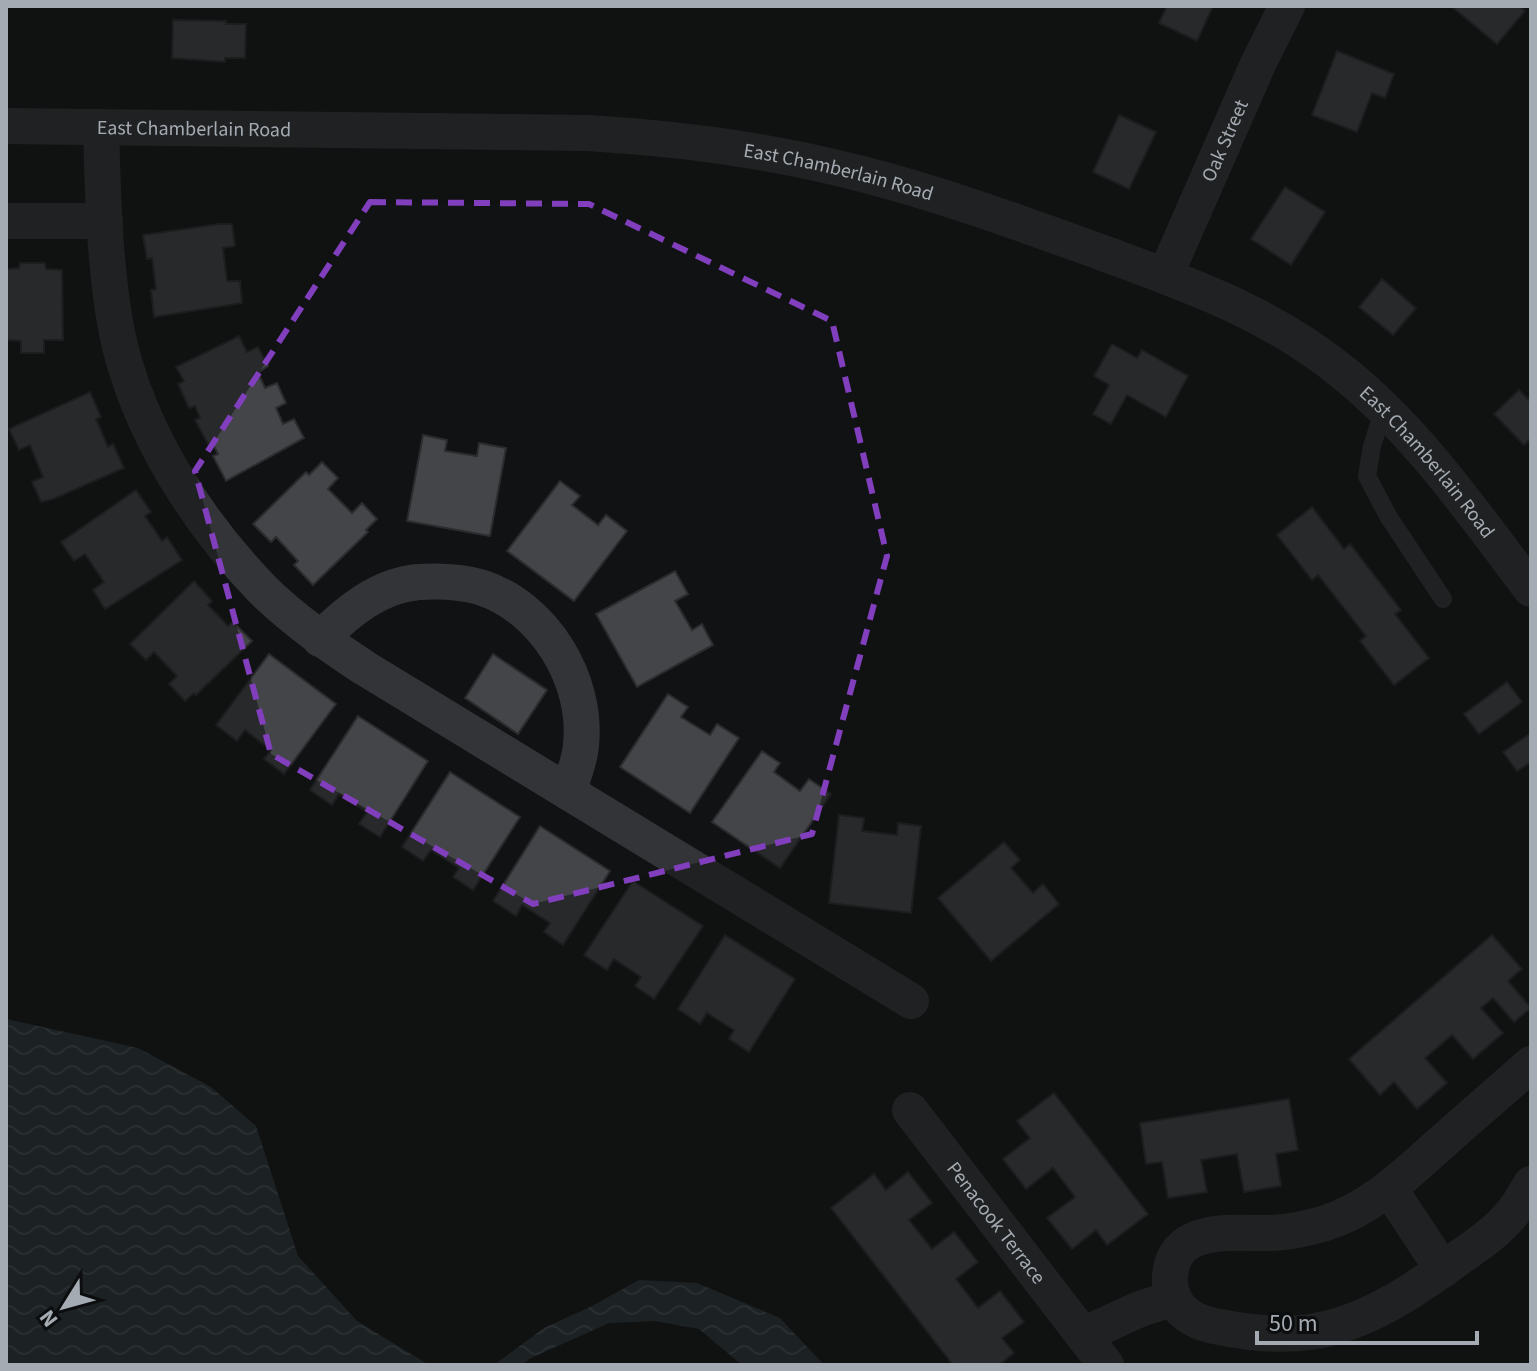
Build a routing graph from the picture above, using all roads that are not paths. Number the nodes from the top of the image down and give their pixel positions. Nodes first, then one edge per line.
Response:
1 (1287, 6) edge
2 (6, 126) edge
3 (101, 127) junction
4 (6, 221) edge
5 (105, 221) junction
6 (1165, 276) junction
7 (1384, 409) junction
8 (1531, 589) edge
9 (1443, 599) dead end
10 (320, 639) junction
11 (568, 792) junction
12 (911, 1001) dead end
13 (1531, 1064) edge
14 (910, 1110) dead end
15 (1531, 1184) edge
16 (1389, 1188) junction
17 (1443, 1270) junction
18 (1174, 1298) junction
19 (1083, 1335) junction
20 (1106, 1365) edge

1 - 6 street, Oak Street
2 - 3 street, East Chamberlain Road
3 - 5 street
3 - 6 street, East Chamberlain Road
4 - 5 street
5 - 10 street
6 - 7 street, East Chamberlain Road
7 - 8 street, East Chamberlain Road
7 - 9 lane
10 - 11 street
10 - 11 street
11 - 12 street
13 - 16 street
14 - 19 street, Penacook Terrace
15 - 17 street
16 - 17 street
16 - 18 street
17 - 18 street
18 - 19 street
19 - 20 street, Penacook Terrace

